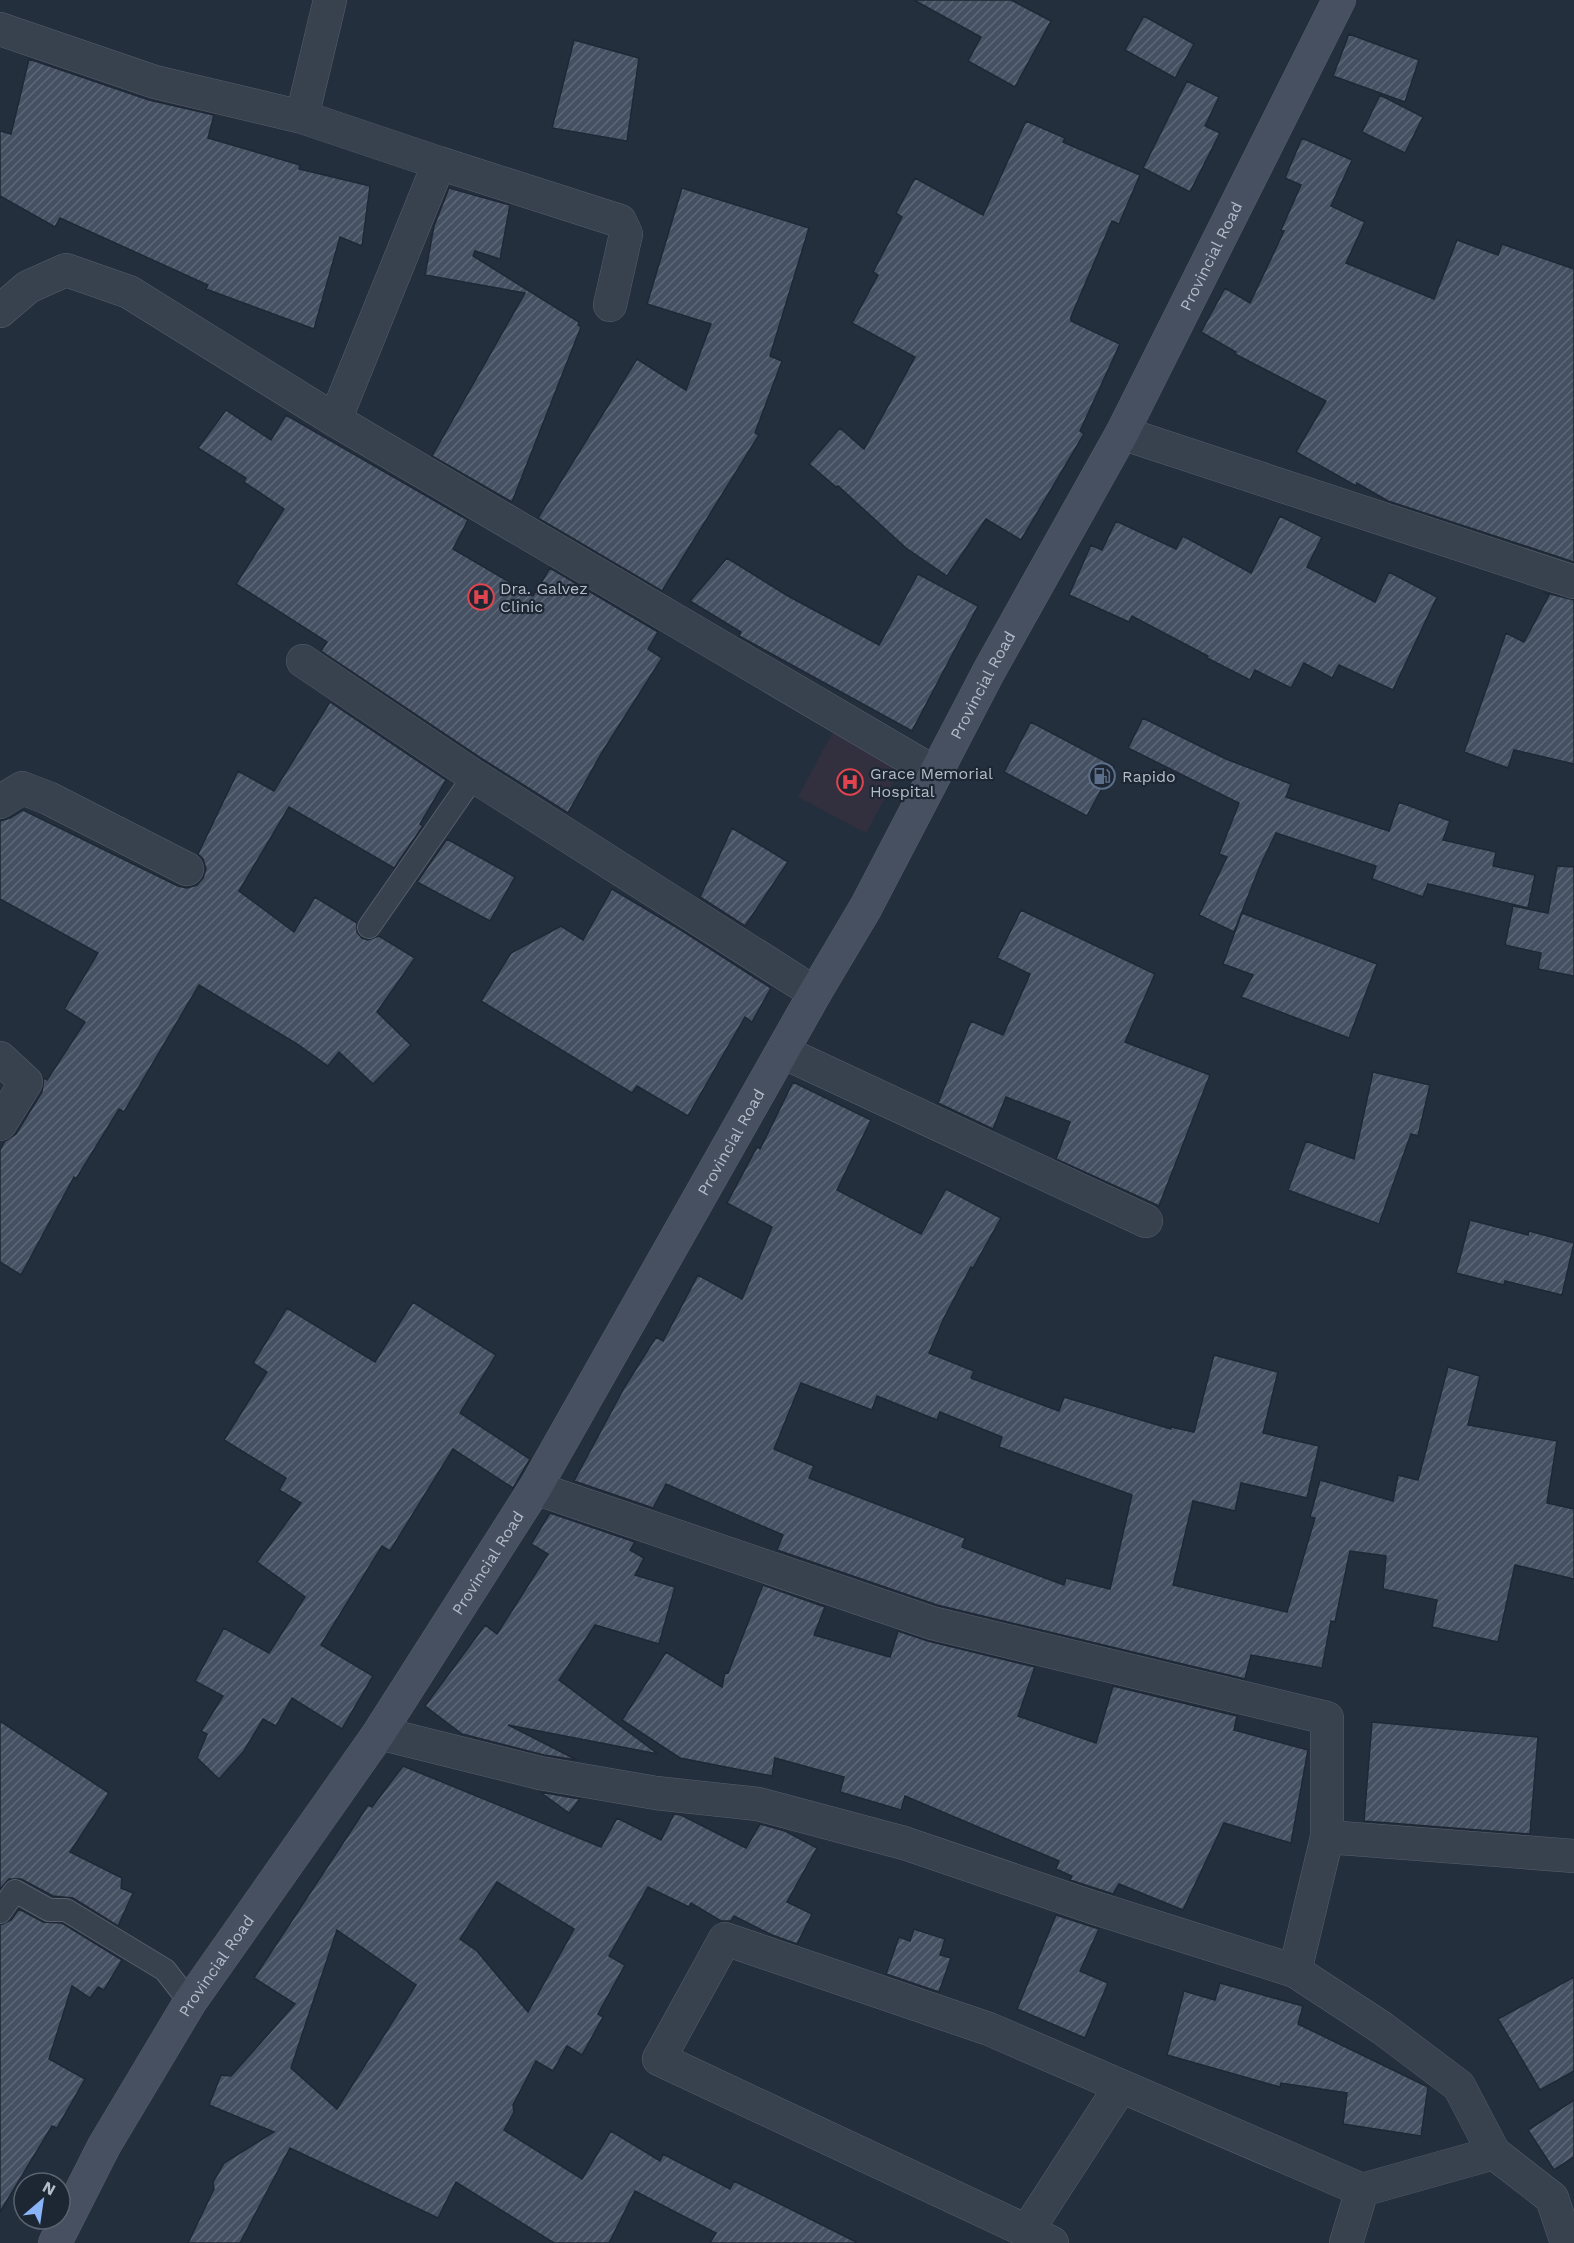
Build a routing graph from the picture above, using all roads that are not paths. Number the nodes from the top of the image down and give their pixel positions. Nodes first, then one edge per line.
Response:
1 (330, 0) edge
2 (1339, 0) edge
3 (0, 29) edge
4 (302, 117) junction
5 (439, 163) junction
6 (610, 305) dead end
7 (0, 310) edge
8 (335, 420) junction
9 (1122, 433) junction
10 (1574, 582) edge
11 (303, 661) dead end
12 (935, 772) junction
13 (474, 776) junction
14 (0, 802) edge
15 (187, 869) dead end
16 (369, 927) dead end
17 (815, 993) junction
18 (783, 1052) junction
19 (0, 1058) edge
20 (0, 1124) edge
21 (1146, 1221) dead end
22 (535, 1488) junction
23 (379, 1733) junction
24 (1327, 1837) junction
25 (1574, 1856) edge
26 (0, 1912) edge
27 (1295, 1971) junction
28 (190, 2002) junction
29 (1121, 2086) junction
30 (1494, 2153) junction
31 (1362, 2190) junction
32 (1040, 2237) edge
33 (55, 2243) edge
34 (1346, 2243) edge
35 (1567, 2243) edge

1 - 4 street
2 - 9 main road, Provincial Road
3 - 4 street
4 - 5 street
5 - 6 street
5 - 8 street
7 - 8 street
8 - 12 street
9 - 10 street
9 - 12 main road, Provincial Road
11 - 13 street
12 - 17 main road, Provincial Road
13 - 16 lane
13 - 17 street
14 - 15 street
17 - 18 main road, Provincial Road
18 - 21 street
18 - 22 main road, Provincial Road
19 - 20 street
22 - 23 main road, Provincial Road
22 - 24 street
23 - 27 street
23 - 28 main road, Provincial Road
24 - 25 street
24 - 27 street
26 - 28 lane
27 - 30 street
28 - 33 main road, Provincial Road
29 - 31 street
29 - 32 street
29 - 32 street
30 - 31 street
30 - 35 street
31 - 34 street

